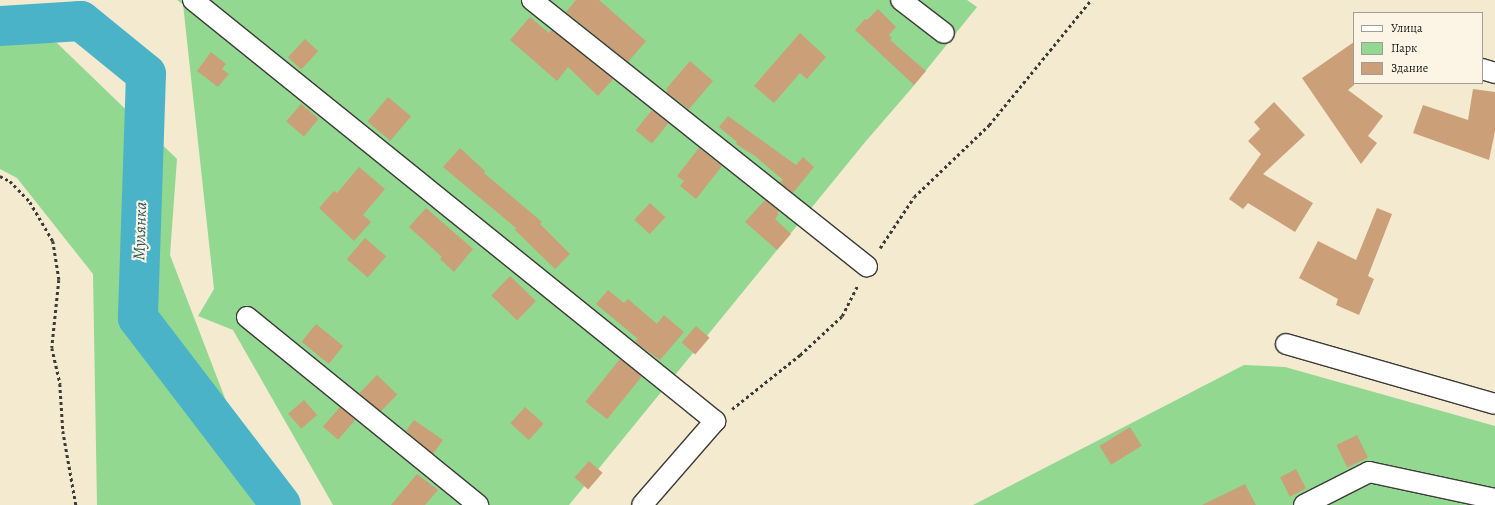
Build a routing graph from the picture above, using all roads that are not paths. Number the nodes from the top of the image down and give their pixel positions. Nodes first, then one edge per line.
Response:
1 (193, 0) edge
2 (532, 0) edge
3 (901, 0) edge
4 (944, 34) dead end
5 (1483, 69) edge
6 (1495, 73) edge
7 (867, 266) road end
8 (247, 318) dead end
9 (1286, 344) dead end
10 (1495, 404) edge
11 (1495, 499) edge
12 (478, 505) edge
13 (642, 505) edge
14 (1304, 505) edge

1 - 13 street
2 - 7 street
3 - 4 street
5 - 6 street
8 - 12 street
9 - 10 street
11 - 14 street

